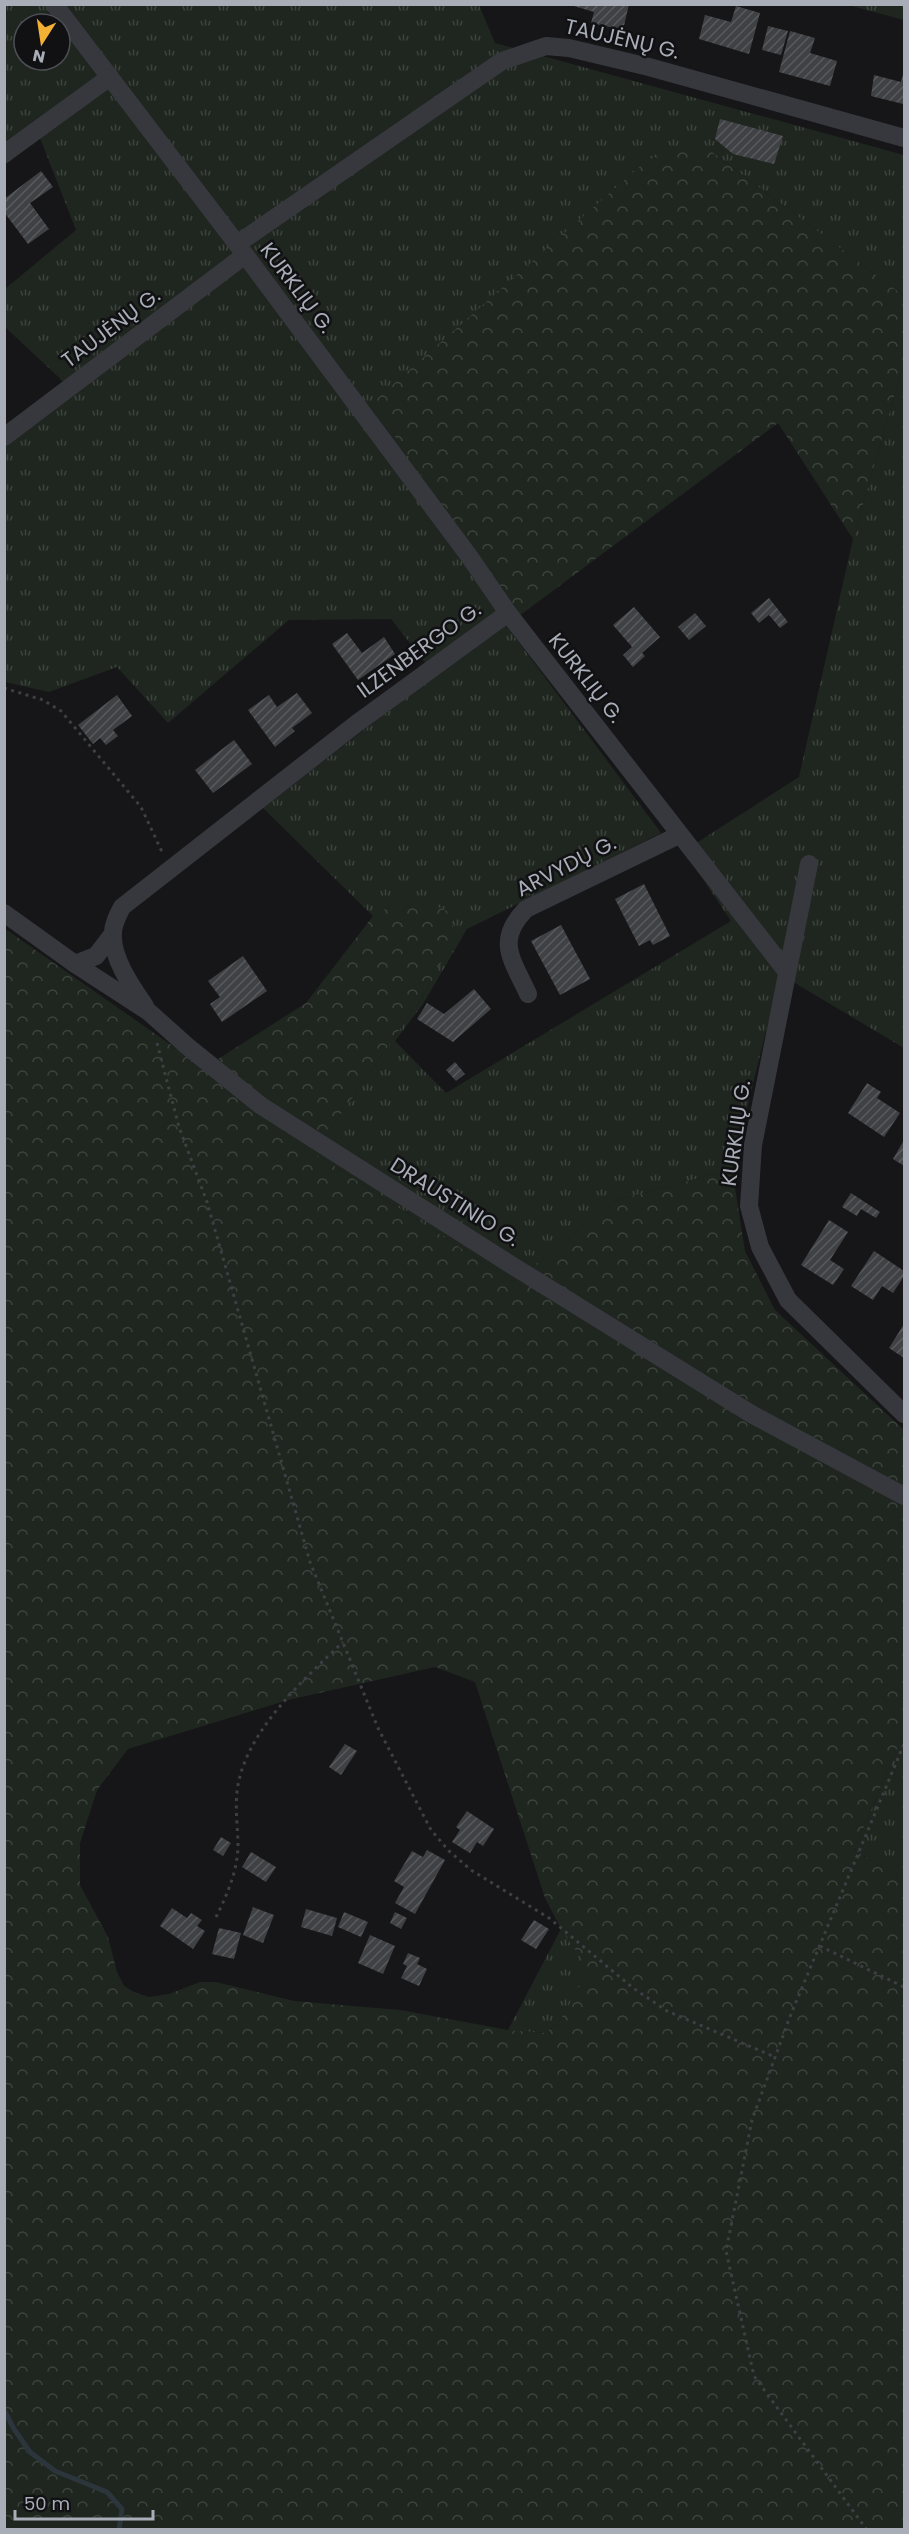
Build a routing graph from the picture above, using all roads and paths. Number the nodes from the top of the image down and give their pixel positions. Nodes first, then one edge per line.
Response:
1 (54, 4) edge
2 (110, 77) junction
3 (904, 138) edge
4 (4, 154) edge
5 (241, 250) junction
6 (4, 437) edge
7 (507, 613) junction
8 (4, 688) edge
9 (678, 835) junction
10 (809, 864) dead end
11 (171, 869) junction
12 (4, 913) edge
13 (112, 935) junction
14 (75, 964) junction
15 (787, 972) junction
16 (528, 994) dead end
17 (149, 1012) junction
18 (904, 1414) edge
19 (904, 1496) edge
20 (343, 1642) junction
21 (904, 1744) edge
22 (216, 1917) dead end
23 (819, 1946) junction
24 (904, 1987) edge
25 (775, 2057) junction
26 (867, 2529) edge

1 - 2 street, KURKLIŲ G.
2 - 4 street
2 - 5 street, KURKLIŲ G.
3 - 5 street, TAUJĖNŲ G.
5 - 6 street, TAUJĖNŲ G.
5 - 7 street, KURKLIŲ G.
7 - 9 street, KURKLIŲ G.
7 - 11 street, ILZENBERGO G.
8 - 11 path
9 - 15 street, KURKLIŲ G.
9 - 16 street, ARVYDŲ G.
10 - 15 street
11 - 13 street, ILZENBERGO G.
12 - 14 street, DRAUSTINIO G.
13 - 14 street, ILZENBERGO G.
13 - 17 street
14 - 17 street, DRAUSTINIO G.
15 - 18 street, KURKLIŲ G.
17 - 19 street, DRAUSTINIO G.
17 - 20 path
20 - 22 path
20 - 25 path
21 - 23 path
23 - 24 path
23 - 25 path
25 - 26 path

